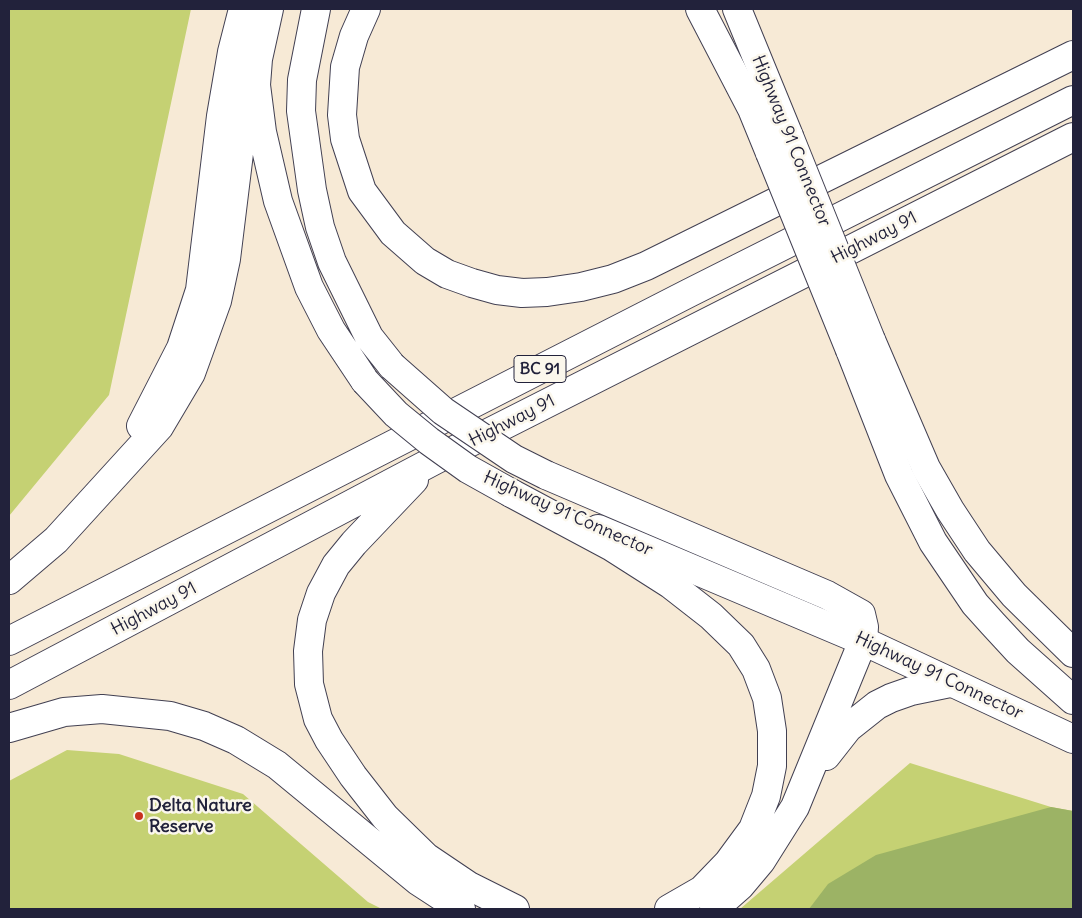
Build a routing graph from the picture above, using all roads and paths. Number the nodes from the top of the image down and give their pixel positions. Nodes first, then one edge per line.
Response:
1 (243, 9) edge
2 (269, 9) edge
3 (316, 9) edge
4 (366, 9) edge
5 (700, 9) edge
6 (737, 9) edge
7 (1073, 55) edge
8 (258, 59) junction
9 (1073, 100) edge
10 (1073, 137) edge
11 (779, 144) junction
12 (860, 345) junction
13 (435, 460) junction
14 (101, 492) junction
15 (511, 493) junction
16 (9, 580) edge
17 (9, 640) edge
18 (864, 641) junction
19 (1073, 653) edge
20 (950, 683) junction
21 (9, 685) edge
22 (1073, 700) edge
23 (9, 728) edge
24 (1073, 739) edge
25 (808, 782) junction
26 (461, 909) edge
27 (515, 909) edge
28 (669, 909) edge
29 (714, 909) edge

1 - 14 main road
2 - 8 main road, Highway 91 Connector
3 - 18 main road, bridge
4 - 7 main road
5 - 11 main road
6 - 11 main road, Highway 91 Connector
8 - 14 main road
8 - 15 main road, Highway 91 Connector, bridge
9 - 17 main road, Highway 91 / BC 91
10 - 13 main road, Highway 91 / BC 91
11 - 12 main road, bridge
12 - 19 main road
12 - 22 main road
13 - 21 main road, Highway 91 / BC 91
13 - 27 main road
14 - 16 main road
15 - 18 main road, Highway 91 Connector
15 - 28 main road
18 - 20 main road, Highway 91 Connector
18 - 25 main road
20 - 24 main road, Highway 91 Connector
20 - 25 main road
23 - 26 main road
25 - 29 main road

